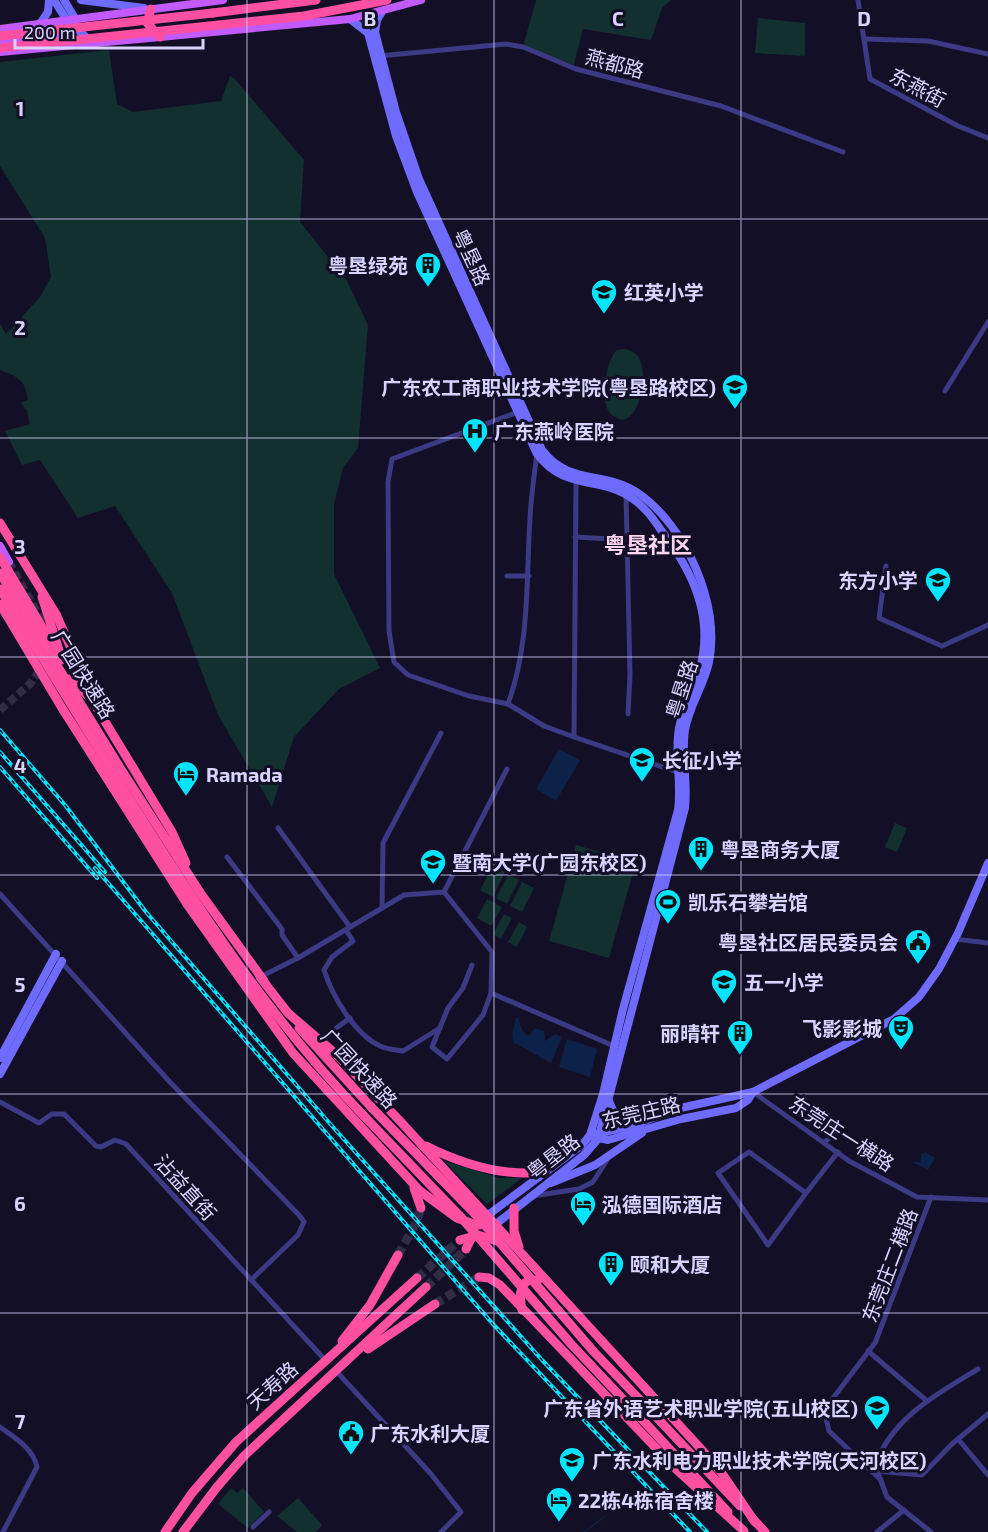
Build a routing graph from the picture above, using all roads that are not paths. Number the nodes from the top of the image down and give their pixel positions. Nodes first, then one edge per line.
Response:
1 (49, 0) edge
2 (54, 0) edge
3 (64, 0) edge
4 (81, 0) edge
5 (223, 0) edge
6 (316, 0) edge
7 (387, 0) edge
8 (421, 0) edge
9 (858, 0) edge
10 (151, 9) junction
11 (382, 12) junction
12 (350, 19) junction
13 (73, 24) junction
14 (39, 25) junction
15 (0, 29) edge
16 (0, 36) edge
17 (160, 37) junction
18 (865, 39) junction
19 (0, 41) edge
20 (95, 44) junction
21 (0, 48) edge
22 (0, 52) edge
23 (988, 54) edge
24 (378, 56) junction
25 (988, 138) edge
26 (843, 152) dead end
27 (988, 322) edge
28 (945, 391) dead end
29 (518, 412) junction
30 (537, 454) junction
31 (576, 482) junction
32 (626, 494) junction
33 (0, 523) edge
34 (575, 537) junction
35 (628, 540) junction
36 (0, 546) edge
37 (5, 560) edge
38 (886, 566) dead end
39 (0, 573) edge
40 (507, 576) dead end
41 (529, 576) junction
42 (37, 583) junction
43 (0, 590) edge
44 (0, 604) edge
45 (988, 625) edge
46 (62, 660) junction
47 (48, 682) junction
48 (508, 704) junction
49 (62, 708) junction
50 (98, 710) junction
51 (628, 714) dead end
52 (441, 733) dead end
53 (574, 737) junction
54 (507, 769) dead end
55 (680, 773) junction
56 (121, 777) junction
57 (278, 828) dead end
58 (227, 857) dead end
59 (988, 863) edge
60 (191, 877) junction
61 (444, 892) junction
62 (0, 894) edge
63 (382, 908) junction
64 (200, 923) junction
65 (348, 929) junction
66 (955, 939) junction
67 (988, 943) edge
68 (59, 958) junction
69 (298, 958) junction
70 (472, 964) dead end
71 (260, 976) junction
72 (260, 993) junction
73 (491, 993) junction
74 (288, 1013) junction
75 (350, 1018) junction
76 (440, 1028) junction
77 (320, 1040) junction
78 (614, 1046) junction
79 (0, 1058) edge
80 (0, 1074) edge
81 (753, 1092) junction
82 (609, 1098) junction
83 (0, 1102) edge
84 (637, 1124) junction
85 (648, 1129) junction
86 (841, 1131) dead end
87 (590, 1135) junction
88 (599, 1136) junction
89 (824, 1142) junction
90 (420, 1143) junction
91 (838, 1152) junction
92 (610, 1156) junction
93 (436, 1160) junction
94 (545, 1172) junction
95 (410, 1181) junction
96 (538, 1189) junction
97 (467, 1193) junction
98 (806, 1193) junction
99 (528, 1197) junction
100 (932, 1197) junction
101 (988, 1200) edge
102 (421, 1208) dead end
103 (514, 1208) junction
104 (488, 1215) junction
105 (496, 1224) junction
106 (476, 1225) junction
107 (478, 1235) junction
108 (466, 1249) tunnel mouth
109 (398, 1255) tunnel mouth
110 (525, 1257) junction
111 (479, 1277) dead end
112 (417, 1278) tunnel mouth
113 (251, 1280) junction
114 (426, 1287) tunnel mouth
115 (551, 1287) junction
116 (435, 1304) tunnel mouth
117 (523, 1311) junction
118 (583, 1322) junction
119 (555, 1345) junction
120 (868, 1351) junction
121 (326, 1361) junction
122 (978, 1369) dead end
123 (337, 1372) junction
124 (927, 1401) junction
125 (988, 1414) edge
126 (264, 1417) junction
127 (0, 1427) edge
128 (274, 1429) junction
129 (958, 1439) junction
130 (877, 1471) junction
131 (988, 1475) edge
132 (881, 1480) junction
133 (904, 1510) junction
134 (269, 1512) dead end
135 (755, 1522) junction
136 (252, 1527) dead end
137 (745, 1531) edge
138 (3, 1532) edge
139 (165, 1532) edge
140 (183, 1532) edge
141 (441, 1532) edge
142 (765, 1532) edge
143 (877, 1532) edge
144 (931, 1532) edge

1 - 14 main road
2 - 13 main road
3 - 13 main road
4 - 10 main road
5 - 10 main road
6 - 16 highway, bridge
7 - 21 highway, bridge
8 - 11 main road
9 - 18 street
10 - 13 main road
10 - 17 highway
11 - 12 main road
11 - 24 main road, 粤垦路
12 - 17 main road
12 - 24 main road, 粤垦路
13 - 14 main road
13 - 19 main road
13 - 20 main road
14 - 15 main road
17 - 20 main road
18 - 23 street
18 - 25 street, 东燕街
20 - 22 main road
24 - 26 street, 燕都路
24 - 29 main road, 粤垦路
24 - 82 main road, 粤垦路
27 - 28 street
29 - 30 main road, 粤垦路
29 - 48 street
30 - 31 main road, 粤垦路
30 - 41 street
31 - 32 main road, 粤垦路
31 - 34 street
32 - 35 street
32 - 55 main road, 粤垦路
33 - 42 highway
34 - 35 street
34 - 53 street
35 - 51 street
36 - 37 main road
37 - 46 highway
38 - 45 street
39 - 56 highway, 广园快速路, bridge
40 - 41 street
41 - 48 street
42 - 46 highway
42 - 50 highway
43 - 56 highway, 广园快速路, bridge
44 - 47 highway
46 - 47 highway
47 - 49 highway
48 - 53 street
49 - 50 highway
49 - 64 highway
50 - 60 highway
52 - 63 street
53 - 55 street
54 - 61 street
55 - 78 main road, 粤垦路
56 - 60 highway, 广园快速路
56 - 72 highway, 广园快速路
57 - 65 street
58 - 69 street
59 - 66 main road, 东莞庄路
60 - 71 highway, 广园快速路
61 - 63 street
61 - 73 street
62 - 68 street
63 - 65 street
64 - 72 highway
64 - 95 highway
65 - 69 street
65 - 75 street
66 - 67 street
66 - 81 main road, 东莞庄路
68 - 79 main road
68 - 80 main road
68 - 113 street
69 - 71 street
70 - 76 street
71 - 74 highway, 广园快速路
72 - 137 highway, 广园快速路, bridge
73 - 76 street
73 - 78 street
74 - 77 highway
74 - 135 highway, 广园快速路, bridge
75 - 76 street
75 - 77 street
77 - 90 highway
78 - 87 main road, 粤垦路
81 - 84 main road, 东莞庄路
81 - 85 main road, 东莞庄路
81 - 89 street, 东莞庄一横路
82 - 84 main road
82 - 88 main road, 粤垦路
83 - 113 street, 沾益直街
84 - 88 main road, 东莞庄路
85 - 88 main road, 东莞庄路
85 - 92 main road
86 - 89 street
87 - 88 main road, 东莞庄路
87 - 94 main road, 粤垦路
88 - 96 main road, 粤垦路
89 - 91 street, 东莞庄一横路
90 - 93 highway
90 - 94 highway
91 - 98 street
91 - 100 street, 东莞庄一横路
92 - 96 main road
92 - 99 street
93 - 95 highway
93 - 97 highway
94 - 104 main road, 粤垦路
95 - 102 highway
95 - 106 highway
96 - 99 main road, 粤垦路
97 - 104 highway
97 - 106 highway
98 - 98 street
99 - 103 main road, 粤垦路
100 - 101 street, 东莞庄一横路
100 - 120 street, 东莞庄二横路
103 - 105 main road, 粤垦路
103 - 110 highway
104 - 105 highway
104 - 106 highway
105 - 106 highway
105 - 107 highway
105 - 110 highway
106 - 107 highway
106 - 107 highway
107 - 108 highway
107 - 110 highway
109 - 121 highway
110 - 115 highway
111 - 117 highway
112 - 121 highway, 天寿路
113 - 121 street, 沾益直街
114 - 123 highway, 天寿路
115 - 117 highway
115 - 118 highway
116 - 123 highway
117 - 119 highway
118 - 119 highway
118 - 135 highway
119 - 137 highway
120 - 124 street
120 - 132 street, 东莞庄二横路
121 - 126 highway, 天寿路
122 - 124 street
123 - 128 highway, 天寿路
123 - 141 street
124 - 130 street
125 - 129 street
126 - 128 highway
126 - 139 highway, 天寿路
127 - 138 street
128 - 140 highway, 天寿路
129 - 130 street
129 - 131 street
130 - 132 street
132 - 133 street
133 - 143 street
133 - 144 street
134 - 136 street
135 - 142 highway, 广园快速路

